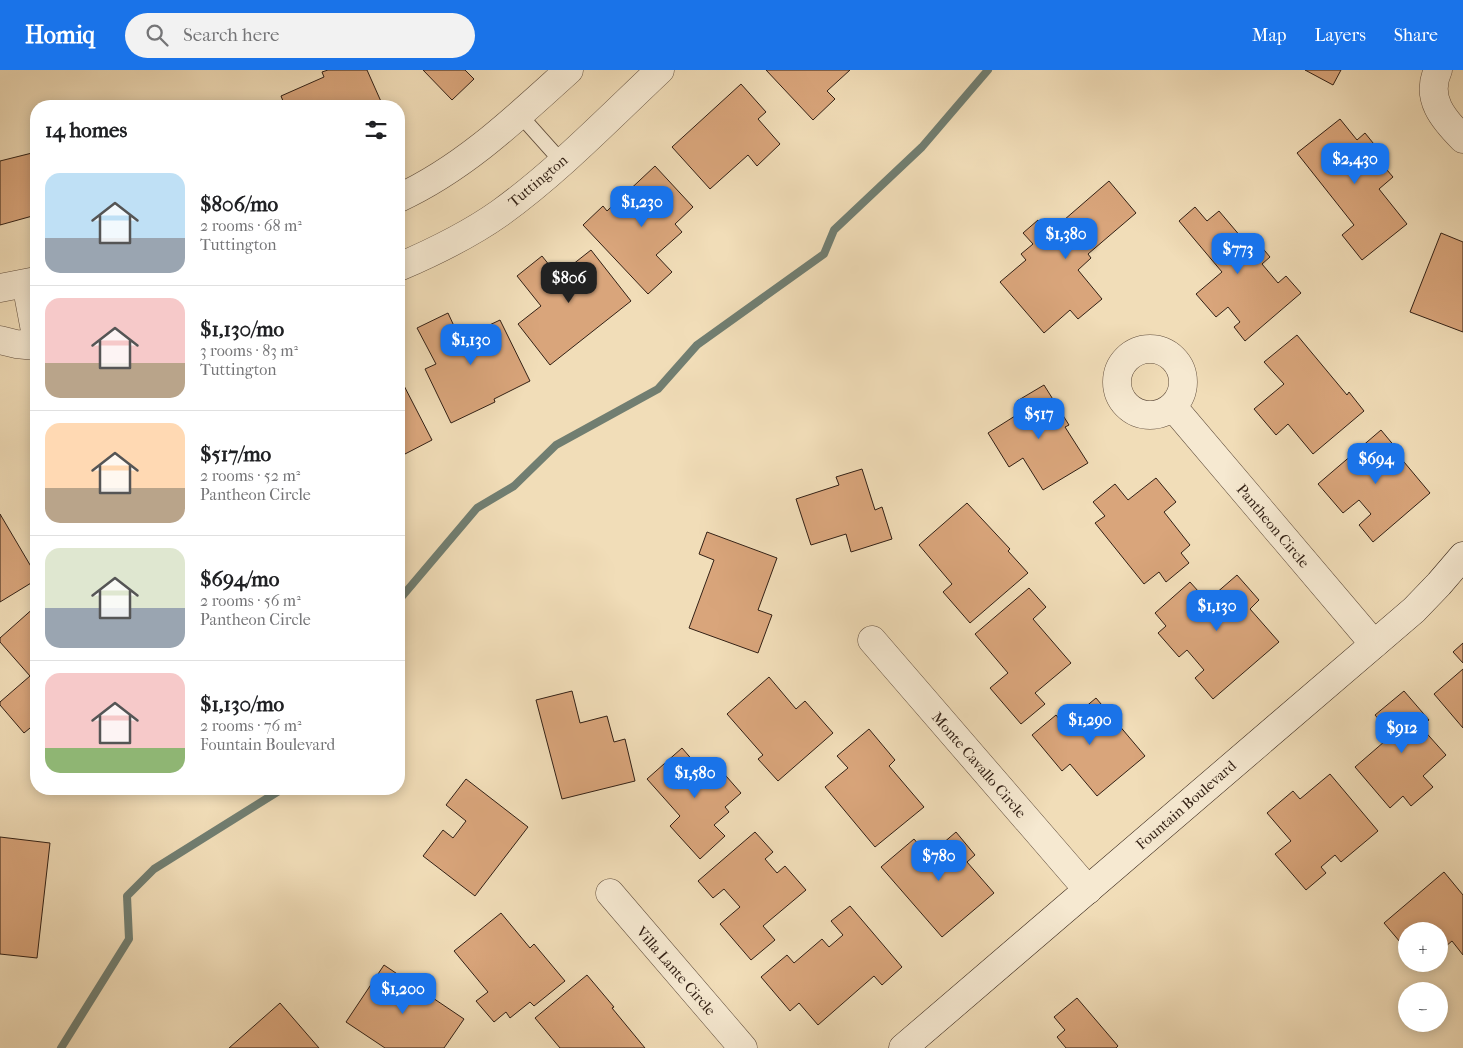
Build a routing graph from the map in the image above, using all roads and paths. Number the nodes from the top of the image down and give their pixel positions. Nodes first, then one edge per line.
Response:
1 (569, 70) edge
2 (660, 70) edge
3 (1438, 70) edge
4 (520, 115) junction
5 (1463, 139) edge
6 (562, 162) junction
7 (405, 195) edge
8 (405, 264) edge
9 (21, 284) edge
10 (30, 315) edge
11 (0, 340) edge
12 (30, 345) edge
13 (1173, 407) dead end
14 (1463, 556) edge
15 (872, 640) dead end
16 (1374, 644) junction
17 (1088, 890) junction
18 (610, 893) dead end
19 (743, 1048) edge
20 (904, 1048) edge

1 - 4 street
2 - 6 street, Tuttington
3 - 5 street
4 - 6 lane
4 - 7 street
6 - 8 street, Tuttington
9 - 10 street
11 - 12 street
13 - 16 street, Pantheon Circle
14 - 16 street, Fountain Boulevard
15 - 17 street, Monte Cavallo Circle
16 - 17 street, Fountain Boulevard
17 - 20 street, Fountain Boulevard
18 - 19 street, Villa Lante Circle

